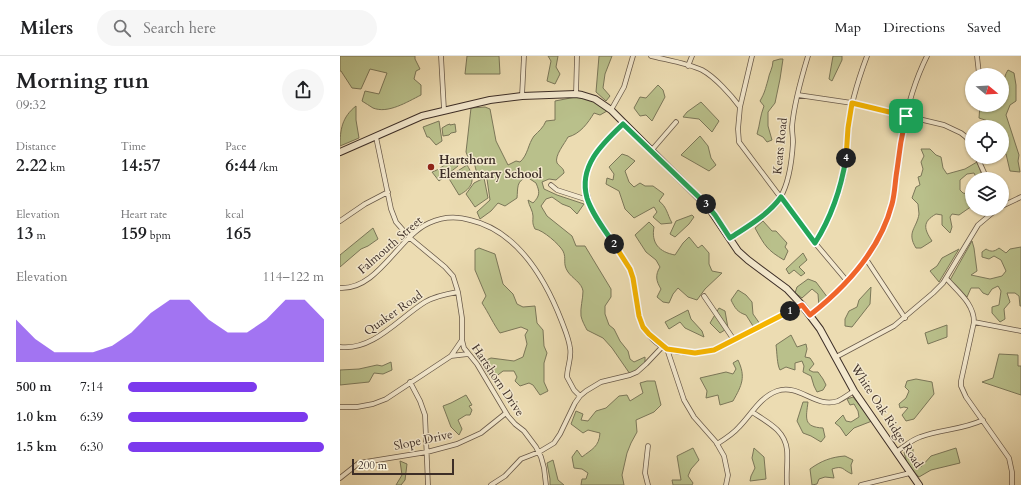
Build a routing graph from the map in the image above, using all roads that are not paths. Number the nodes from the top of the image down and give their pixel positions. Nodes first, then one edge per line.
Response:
1 (441, 56) edge
2 (524, 56) edge
3 (577, 56) edge
4 (633, 56) edge
5 (651, 56) edge
6 (692, 56) edge
7 (752, 56) edge
8 (808, 56) edge
9 (867, 56) edge
10 (927, 56) edge
11 (977, 56) edge
12 (688, 66) junction
13 (978, 68) edge
14 (576, 94) junction
15 (798, 95) junction
16 (522, 96) junction
17 (852, 103) junction
18 (740, 107) junction
19 (444, 110) junction
20 (611, 110) junction
21 (906, 116) junction
22 (676, 122) dead end
23 (623, 124) junction
24 (965, 136) edge
25 (376, 137) junction
26 (651, 151) junction
27 (340, 152) edge
28 (551, 185) dead end
29 (388, 192) junction
30 (781, 197) junction
31 (1021, 197) edge
32 (588, 200) junction
33 (1009, 203) edge
34 (989, 216) edge
35 (340, 221) edge
36 (410, 238) junction
37 (730, 238) junction
38 (815, 243) junction
39 (866, 260) junction
40 (946, 278) junction
41 (847, 281) junction
42 (340, 288) edge
43 (458, 292) junction
44 (704, 296) dead end
45 (802, 305) junction
46 (810, 315) junction
47 (905, 318) junction
48 (974, 322) junction
49 (1021, 331) edge
50 (462, 340) junction
51 (734, 340) junction
52 (663, 346) junction
53 (340, 347) edge
54 (667, 349) junction
55 (468, 354) junction
56 (451, 356) junction
57 (836, 357) junction
58 (410, 382) junction
59 (854, 391) junction
60 (580, 396) junction
61 (340, 406) edge
62 (752, 412) junction
63 (506, 413) junction
64 (983, 420) junction
65 (717, 444) junction
66 (648, 446) dead end
67 (427, 452) junction
68 (539, 452) junction
69 (896, 452) junction
70 (910, 473) junction
71 (340, 478) edge
72 (428, 485) edge
73 (491, 485) edge
74 (546, 485) edge
75 (648, 485) edge
76 (726, 485) edge
77 (787, 485) edge
78 (861, 485) edge
79 (919, 485) edge
80 (1012, 485) edge

1 - 19 street
2 - 16 street
3 - 14 street
4 - 20 street
5 - 12 street
6 - 12 street
7 - 18 street
8 - 15 street, Keats Road
9 - 17 street
10 - 21 street
11 - 13 street
12 - 18 street
14 - 16 street, White Oak Ridge Road
14 - 20 street, White Oak Ridge Road
15 - 17 street
15 - 30 street, Keats Road
16 - 19 street, White Oak Ridge Road
17 - 21 street
17 - 38 street
18 - 30 street
19 - 25 street, White Oak Ridge Road
20 - 23 street, White Oak Ridge Road
21 - 24 street
21 - 39 street
22 - 26 street
23 - 26 street, White Oak Ridge Road
23 - 32 street
25 - 27 street, White Oak Ridge Road
25 - 29 street, Hartshorn Drive
26 - 37 street, White Oak Ridge Road
28 - 32 street
29 - 35 street
29 - 36 street, Hartshorn Drive
30 - 37 street, Keats Road
30 - 38 street
31 - 33 street
32 - 52 street
34 - 40 street
36 - 42 street, Falmouth Street
36 - 43 street, Hartshorn Drive
36 - 60 street, Falmouth Street
37 - 45 street, White Oak Ridge Road
38 - 41 street
39 - 41 street
39 - 47 street
40 - 47 street
40 - 48 street
41 - 46 street
43 - 50 street, Hartshorn Drive
43 - 53 street, Quaker Road
44 - 51 street
45 - 46 street, White Oak Ridge Road
45 - 51 street
46 - 57 street, White Oak Ridge Road
47 - 57 street
48 - 49 street
48 - 64 street
50 - 55 street, Hartshorn Drive
50 - 56 street
51 - 54 street
52 - 54 street
52 - 60 street
54 - 65 street
55 - 56 street
55 - 63 street, Hartshorn Drive
56 - 58 street
57 - 59 street, White Oak Ridge Road
58 - 61 street
58 - 67 street
59 - 62 street
59 - 69 street, White Oak Ridge Road
60 - 68 street
62 - 65 street
62 - 77 street
63 - 67 street, Slope Drive
63 - 68 street, Hartshorn Drive
64 - 69 street
64 - 80 street
65 - 76 street
66 - 75 street
67 - 71 street, Slope Drive
67 - 72 street
68 - 73 street
68 - 74 street, Hartshorn Drive
69 - 70 street, White Oak Ridge Road
70 - 78 street
70 - 79 street, White Oak Ridge Road

